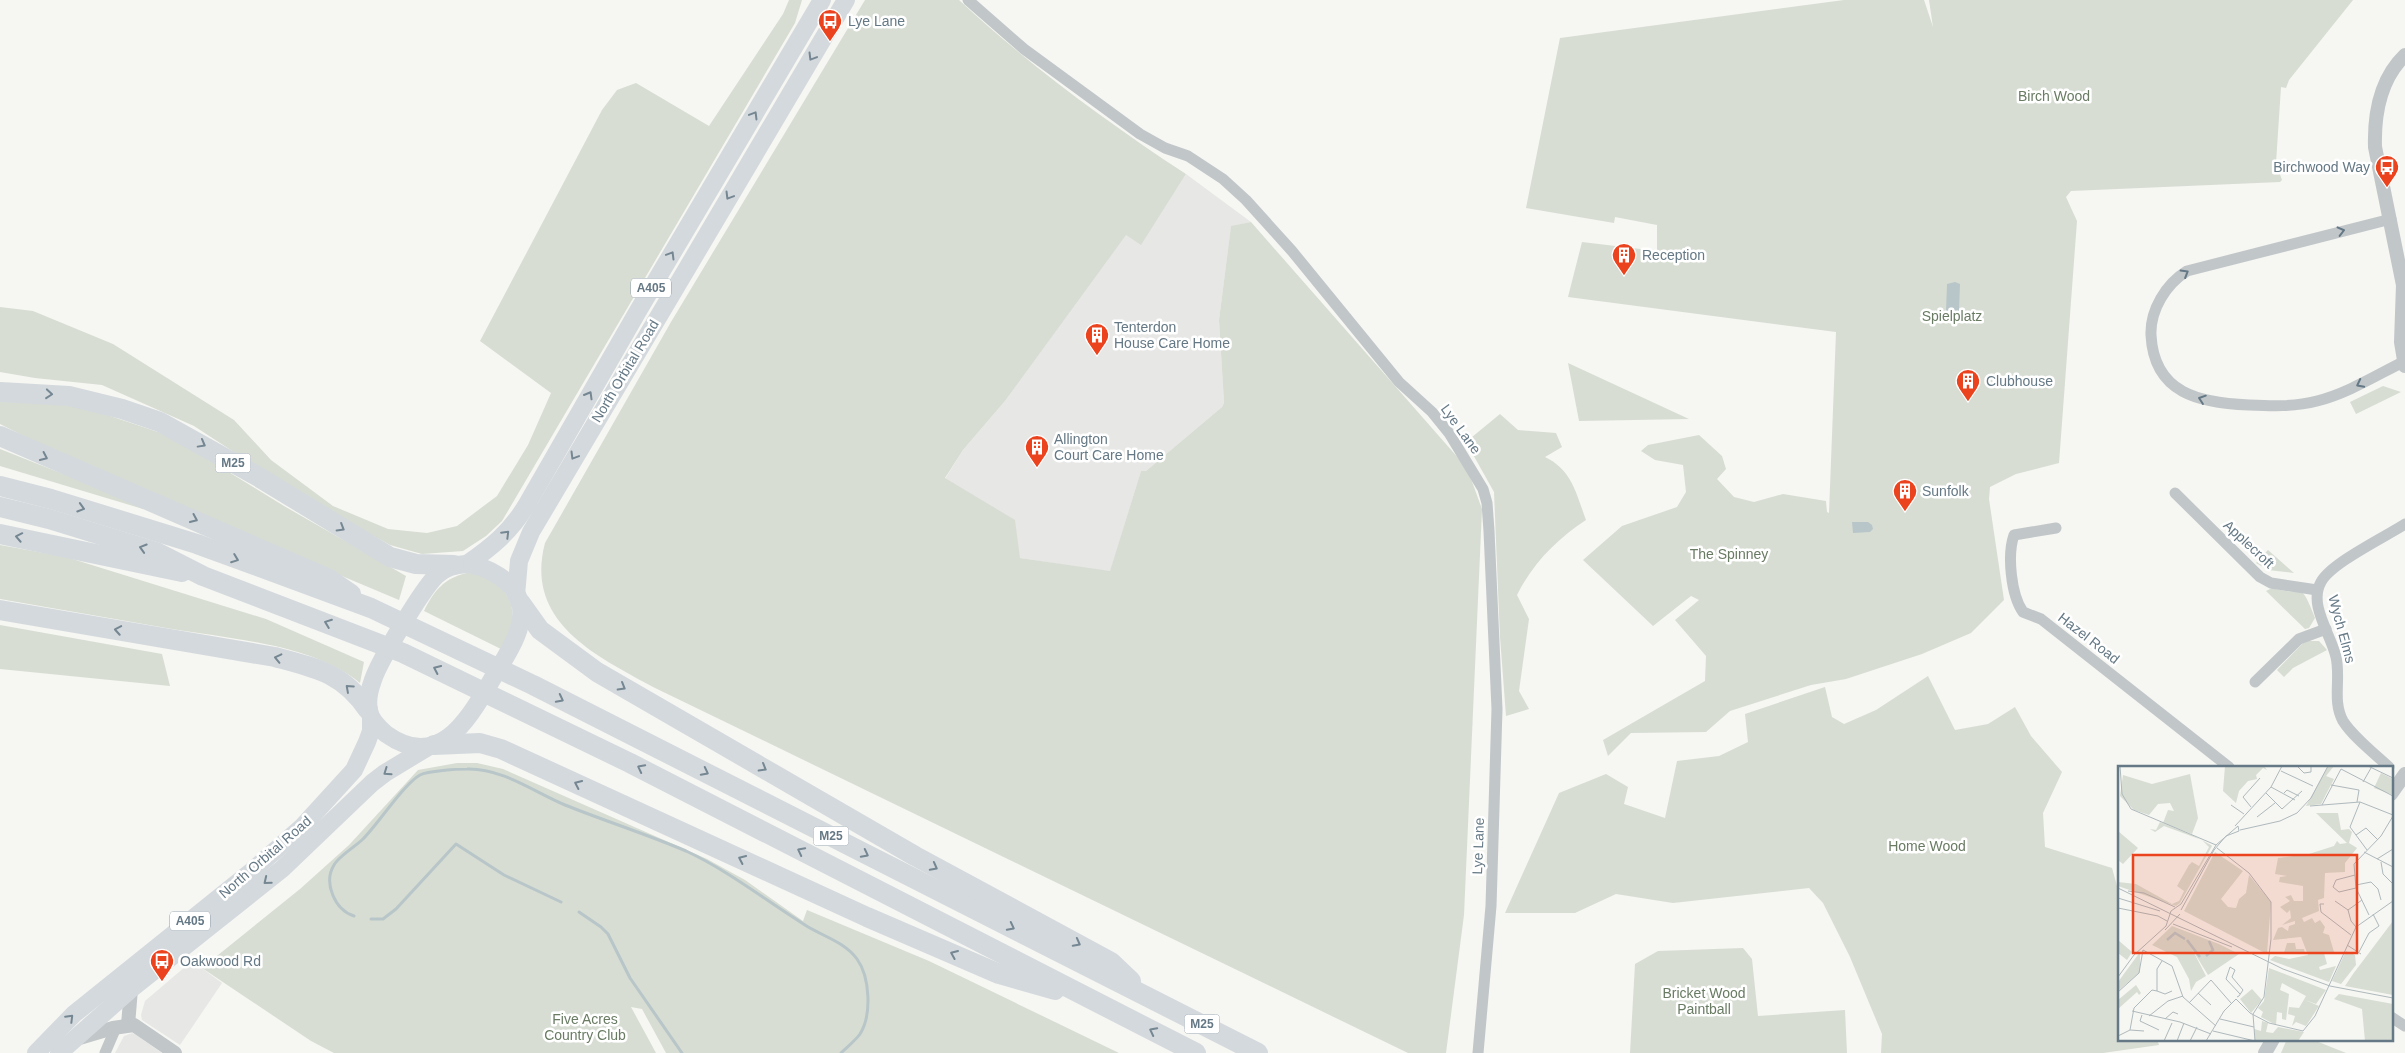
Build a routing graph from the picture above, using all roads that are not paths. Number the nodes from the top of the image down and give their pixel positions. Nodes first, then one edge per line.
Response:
1 (822, 0) edge
2 (846, 0) edge
3 (968, 0) edge
4 (2405, 55) edge
5 (2391, 219) junction
6 (2403, 331) edge
7 (2404, 364) edge
8 (0, 392) edge
9 (0, 436) edge
10 (0, 486) edge
11 (2175, 492) dead end
12 (0, 507) edge
13 (2405, 524) edge
14 (2056, 528) dead end
15 (0, 534) edge
16 (460, 564) junction
17 (203, 576) junction
18 (2317, 590) junction
19 (518, 598) junction
20 (371, 608) junction
21 (0, 610) edge
22 (2326, 629) junction
23 (2255, 682) dead end
24 (370, 714) junction
25 (431, 746) junction
26 (2228, 766) edge
27 (2390, 766) edge
28 (2397, 772) edge
29 (2392, 790) edge
30 (131, 989) junction
31 (1146, 995) junction
32 (1093, 1001) junction
33 (2392, 1018) edge
34 (128, 1025) junction
35 (2405, 1026) edge
36 (113, 1028) junction
37 (2272, 1040) edge
38 (65, 1047) edge
39 (36, 1053) edge
40 (105, 1053) edge
41 (175, 1053) edge
42 (1196, 1053) edge
43 (1258, 1053) edge
44 (1478, 1053) edge
45 (2266, 1053) edge

16 -> 1 highway, North Orbital Road / A405
2 -> 19 highway, North Orbital Road / A405
3 - 44 street, Lye Lane
4 - 5 street
5 - 6 street
7 -> 5 street
6 - 7 street
8 -> 16 highway, M25
9 -> 20 highway
10 -> 20 highway, M25
11 - 18 street, Applecroft
17 -> 12 highway, M25
13 - 18 street, Wych Elms
14 - 26 street, Hazel Road
17 -> 15 highway
16 - 19 highway
16 - 24 highway, North Orbital Road
32 -> 17 highway, M25
18 - 22 street, Wych Elms
19 - 25 highway, North Orbital Road
19 -> 31 highway, M25
20 -> 31 highway, M25
24 -> 21 highway
22 - 23 street
22 - 27 street, Wych Elms
24 - 25 highway
39 -> 24 highway, North Orbital Road / A405
25 -> 30 highway, North Orbital Road / A405
32 -> 25 highway, M25
28 - 29 street
30 - 34 street
30 - 38 highway, North Orbital Road / A405
31 - 43 highway, M25
42 -> 32 highway, M25
33 - 35 street
34 - 36 street
34 - 41 street
36 - 38 street
36 - 40 street
37 - 45 street

